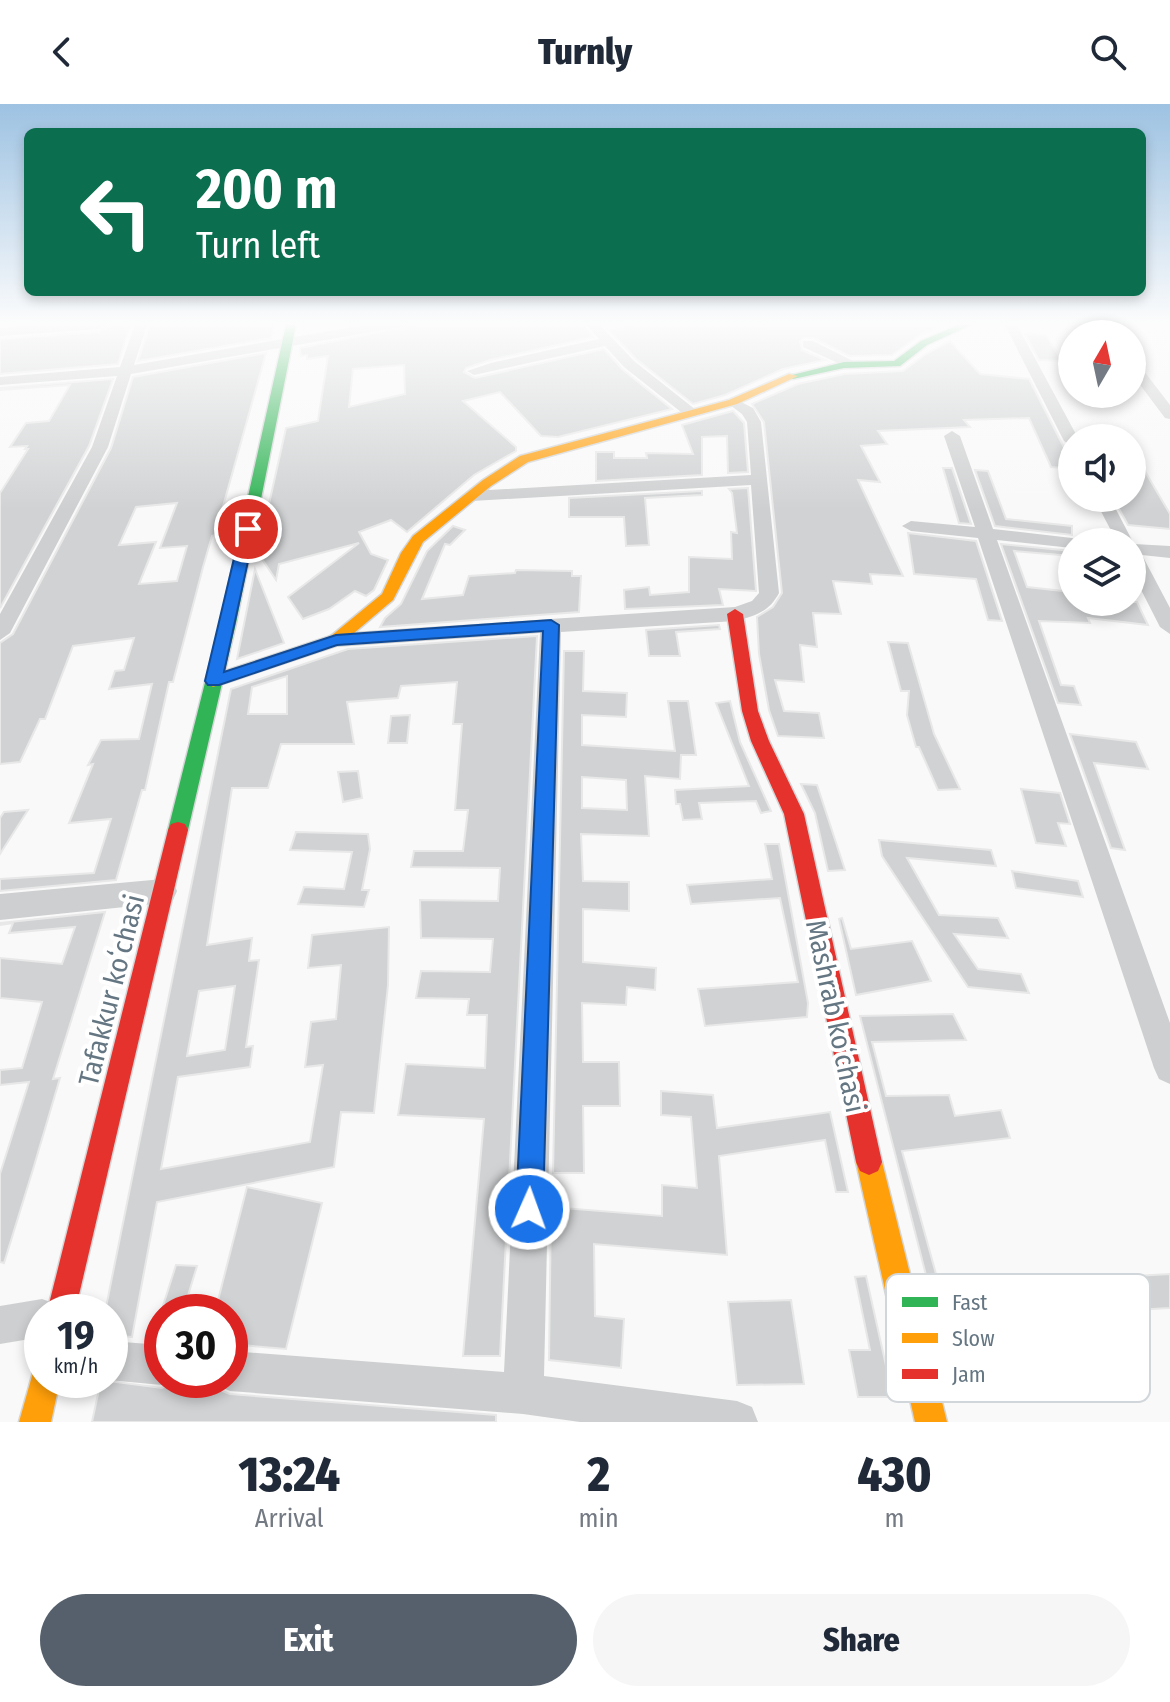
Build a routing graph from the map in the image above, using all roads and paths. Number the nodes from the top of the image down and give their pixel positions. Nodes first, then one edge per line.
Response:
1 (121, 387) edge
2 (278, 387) edge
3 (657, 387) edge
4 (768, 387) edge
5 (1043, 387) edge
6 (1148, 387) edge
7 (733, 402) junction
8 (691, 413) junction
9 (1170, 415) edge
10 (1063, 424) edge
11 (952, 436) dead end
12 (757, 480) junction
13 (472, 496) junction
14 (911, 526) dead end
15 (985, 533) junction
16 (1058, 541) edge
17 (1146, 551) edge
18 (1170, 552) edge
19 (1146, 579) edge
20 (735, 614) junction
21 (551, 625) junction
22 (1170, 627) edge
23 (0, 633) edge
24 (336, 640) junction
25 (213, 681) junction
26 (163, 891) junction
27 (0, 907) edge
28 (1170, 1068) edge
29 (895, 1274) edge
30 (65, 1294) edge
31 (24, 1321) edge
32 (0, 1325) edge
33 (248, 1372) edge
34 (523, 1394) junction
35 (41, 1398) edge
36 (926, 1402) edge
37 (617, 1414) edge
38 (35, 1422) edge
39 (737, 1422) edge
40 (931, 1422) edge

1 - 23 street
2 - 25 street, Tafakkur koʻchasi
3 - 8 street
4 - 7 street
5 - 10 street
6 - 9 street
7 - 8 street
7 - 12 street
8 - 13 street
11 - 15 street
12 - 13 street
12 - 20 street
13 - 24 street
14 - 15 street
15 - 16 street
15 - 28 street
17 - 18 street
19 - 22 street
20 - 21 street
20 - 29 street, Mashrab koʻchasi
21 - 24 street
21 - 34 street
24 - 25 street
25 - 26 street, Tafakkur koʻchasi
26 - 27 street
26 - 30 street, Tafakkur koʻchasi
31 - 32 street
33 - 34 street
34 - 37 street
35 - 38 street
36 - 40 street, Mashrab koʻchasi
37 - 39 street

